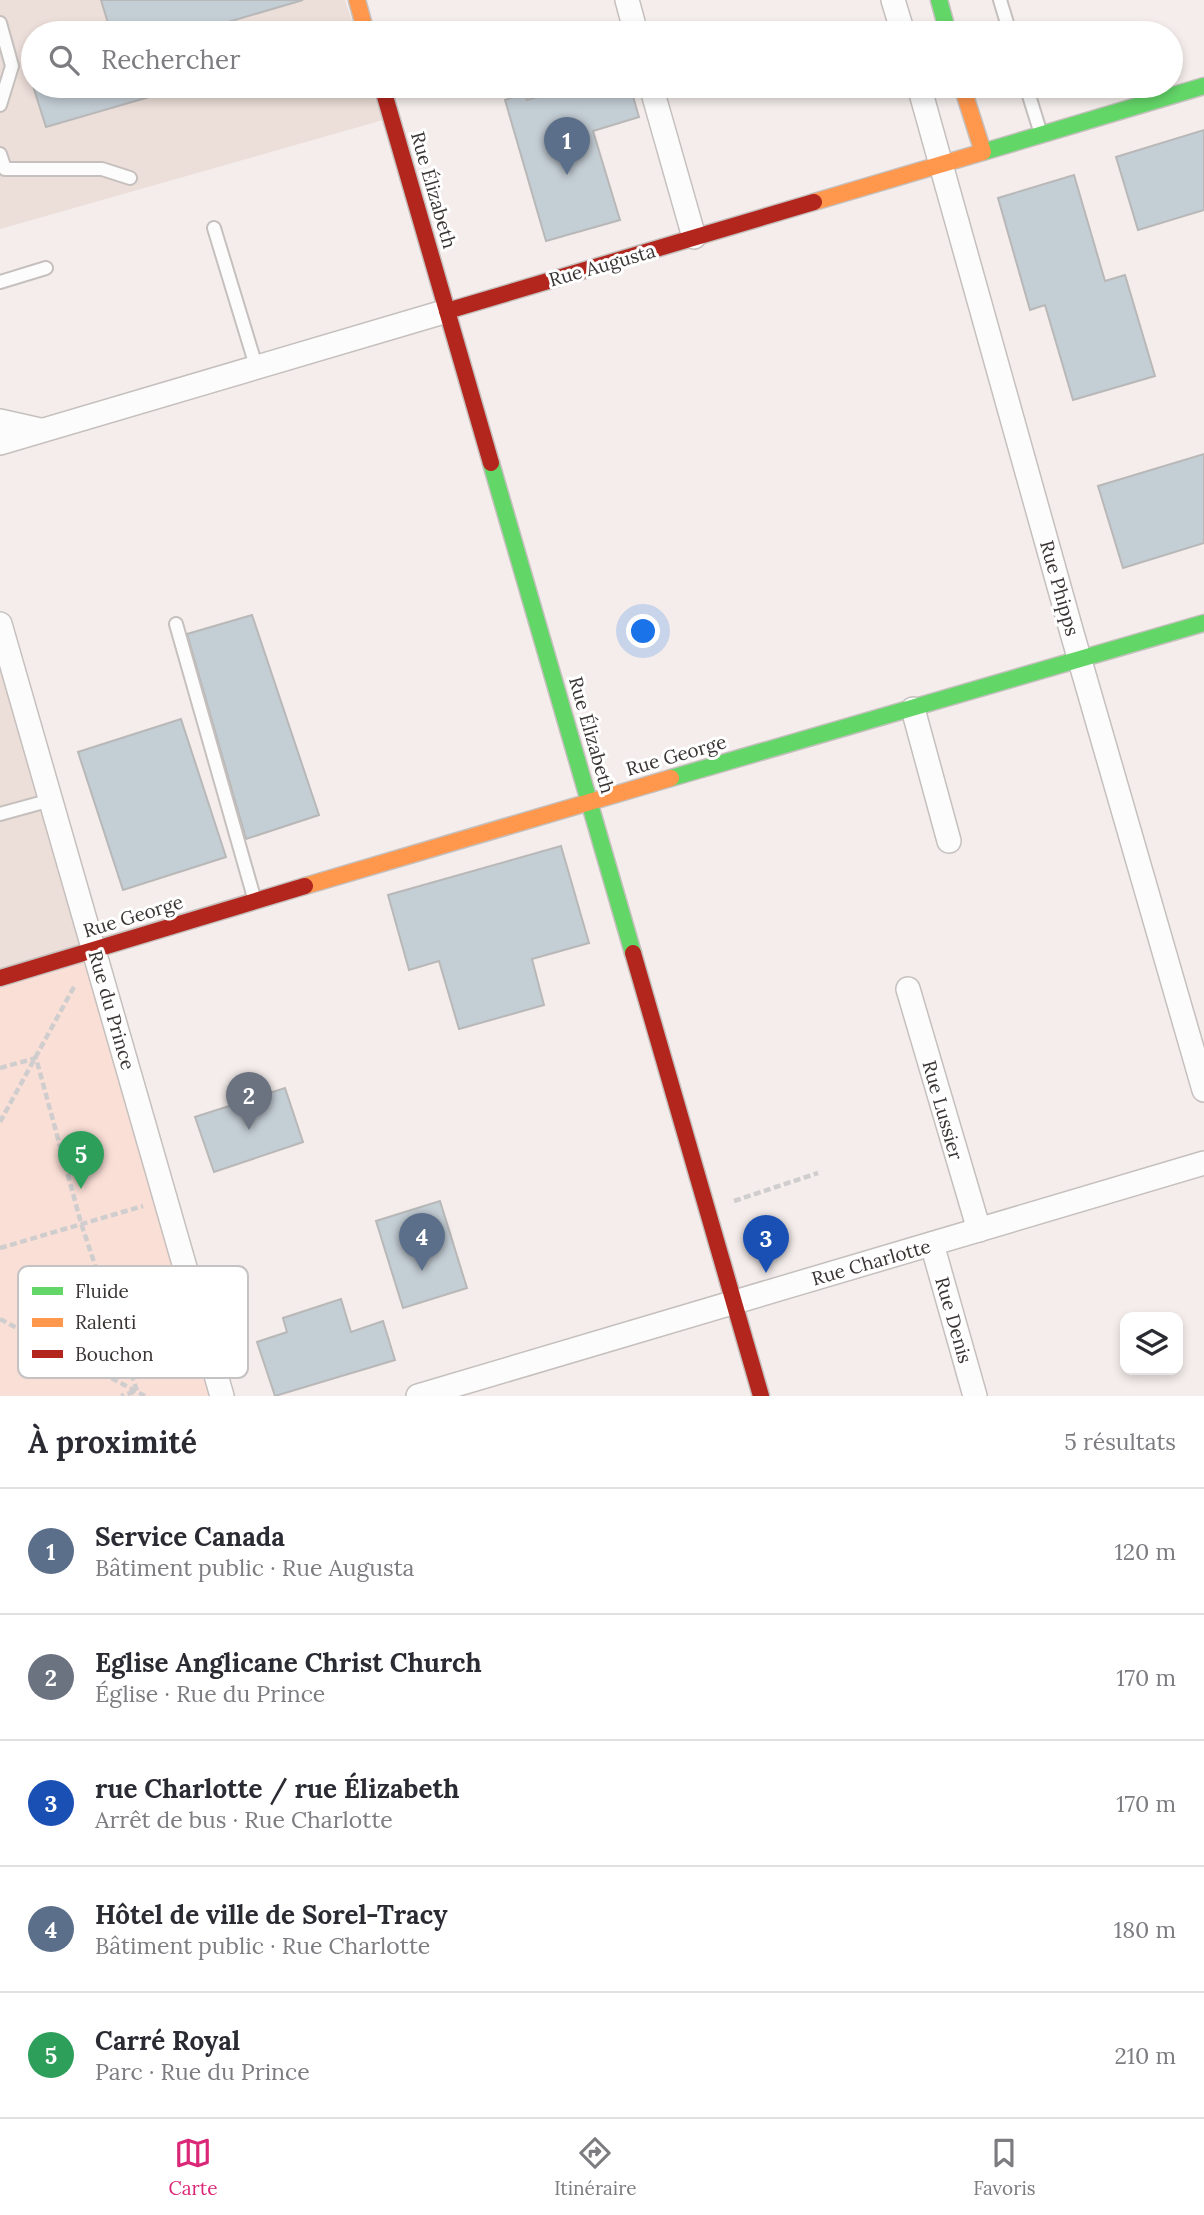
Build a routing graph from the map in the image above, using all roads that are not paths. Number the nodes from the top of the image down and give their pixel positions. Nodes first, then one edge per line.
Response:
1 (357, 0) edge
2 (627, 0) edge
3 (893, 0) edge
4 (939, 0) edge
5 (1000, 0) edge
6 (363, 21) edge
7 (633, 21) edge
8 (899, 21) edge
9 (945, 21) edge
10 (1006, 21) edge
11 (0, 23) edge
12 (1204, 86) edge
13 (1183, 92) edge
14 (385, 98) edge
15 (654, 98) edge
16 (922, 98) edge
17 (966, 98) edge
18 (1030, 98) edge
19 (1163, 98) edge
20 (0, 105) edge
21 (1041, 134) junction
22 (983, 152) junction
23 (0, 154) edge
24 (941, 164) junction
25 (130, 178) dead end
26 (214, 228) dead end
27 (694, 237) junction
28 (46, 268) dead end
29 (0, 282) edge
30 (447, 311) junction
31 (256, 366) junction
32 (0, 421) edge
33 (40, 430) junction
34 (0, 443) edge
35 (1204, 623) edge
36 (0, 624) edge
37 (176, 624) dead end
38 (1080, 659) junction
39 (913, 709) junction
40 (51, 800) junction
41 (590, 802) junction
42 (0, 814) edge
43 (949, 841) dead end
44 (255, 902) junction
45 (94, 950) junction
46 (0, 978) edge
47 (908, 989) dead end
48 (1204, 1090) edge
49 (1204, 1163) edge
50 (979, 1230) junction
51 (932, 1244) junction
52 (185, 1266) edge
53 (733, 1301) junction
54 (217, 1378) edge
55 (222, 1396) edge
56 (418, 1396) edge
57 (761, 1396) edge
58 (975, 1396) edge

1 - 6 main road
2 - 7 street
3 - 8 street
4 - 9 main road
5 - 10 lane
11 - 20 lane
12 - 13 main road, Rue Augusta
14 - 30 main road, Rue Élizabeth
15 - 27 street
16 - 24 street, Rue Phipps
17 - 22 main road
18 - 21 lane
19 - 21 main road, Rue Augusta
21 - 22 main road, Rue Augusta
22 - 24 main road, Rue Augusta
23 - 25 lane
24 - 27 main road, Rue Augusta
24 - 38 street, Rue Phipps
26 - 31 lane
27 - 30 main road, Rue Augusta
28 - 29 lane
30 - 31 street, Rue Augusta
30 - 41 main road, Rue Élizabeth
31 - 33 street, Rue Augusta
32 - 33 street
33 - 34 street, Rue Augusta
35 - 38 main road, Rue George
36 - 40 street, Rue du Prince
37 - 44 lane
38 - 39 main road, Rue George
38 - 48 street, Rue Phipps
39 - 41 main road, Rue George
39 - 43 street
40 - 42 lane
40 - 45 street, Rue du Prince
41 - 44 main road, Rue George
41 - 53 main road, Rue Élizabeth
44 - 45 main road, Rue George
45 - 46 main road, Rue George
45 - 52 street, Rue du Prince
47 - 50 street, Rue Lussier
49 - 50 street, Rue Charlotte
50 - 51 street, Rue Charlotte
51 - 53 street, Rue Charlotte
51 - 58 street, Rue Denis
53 - 56 street, Rue Charlotte
53 - 57 main road, Rue Élizabeth
54 - 55 street, Rue du Prince

